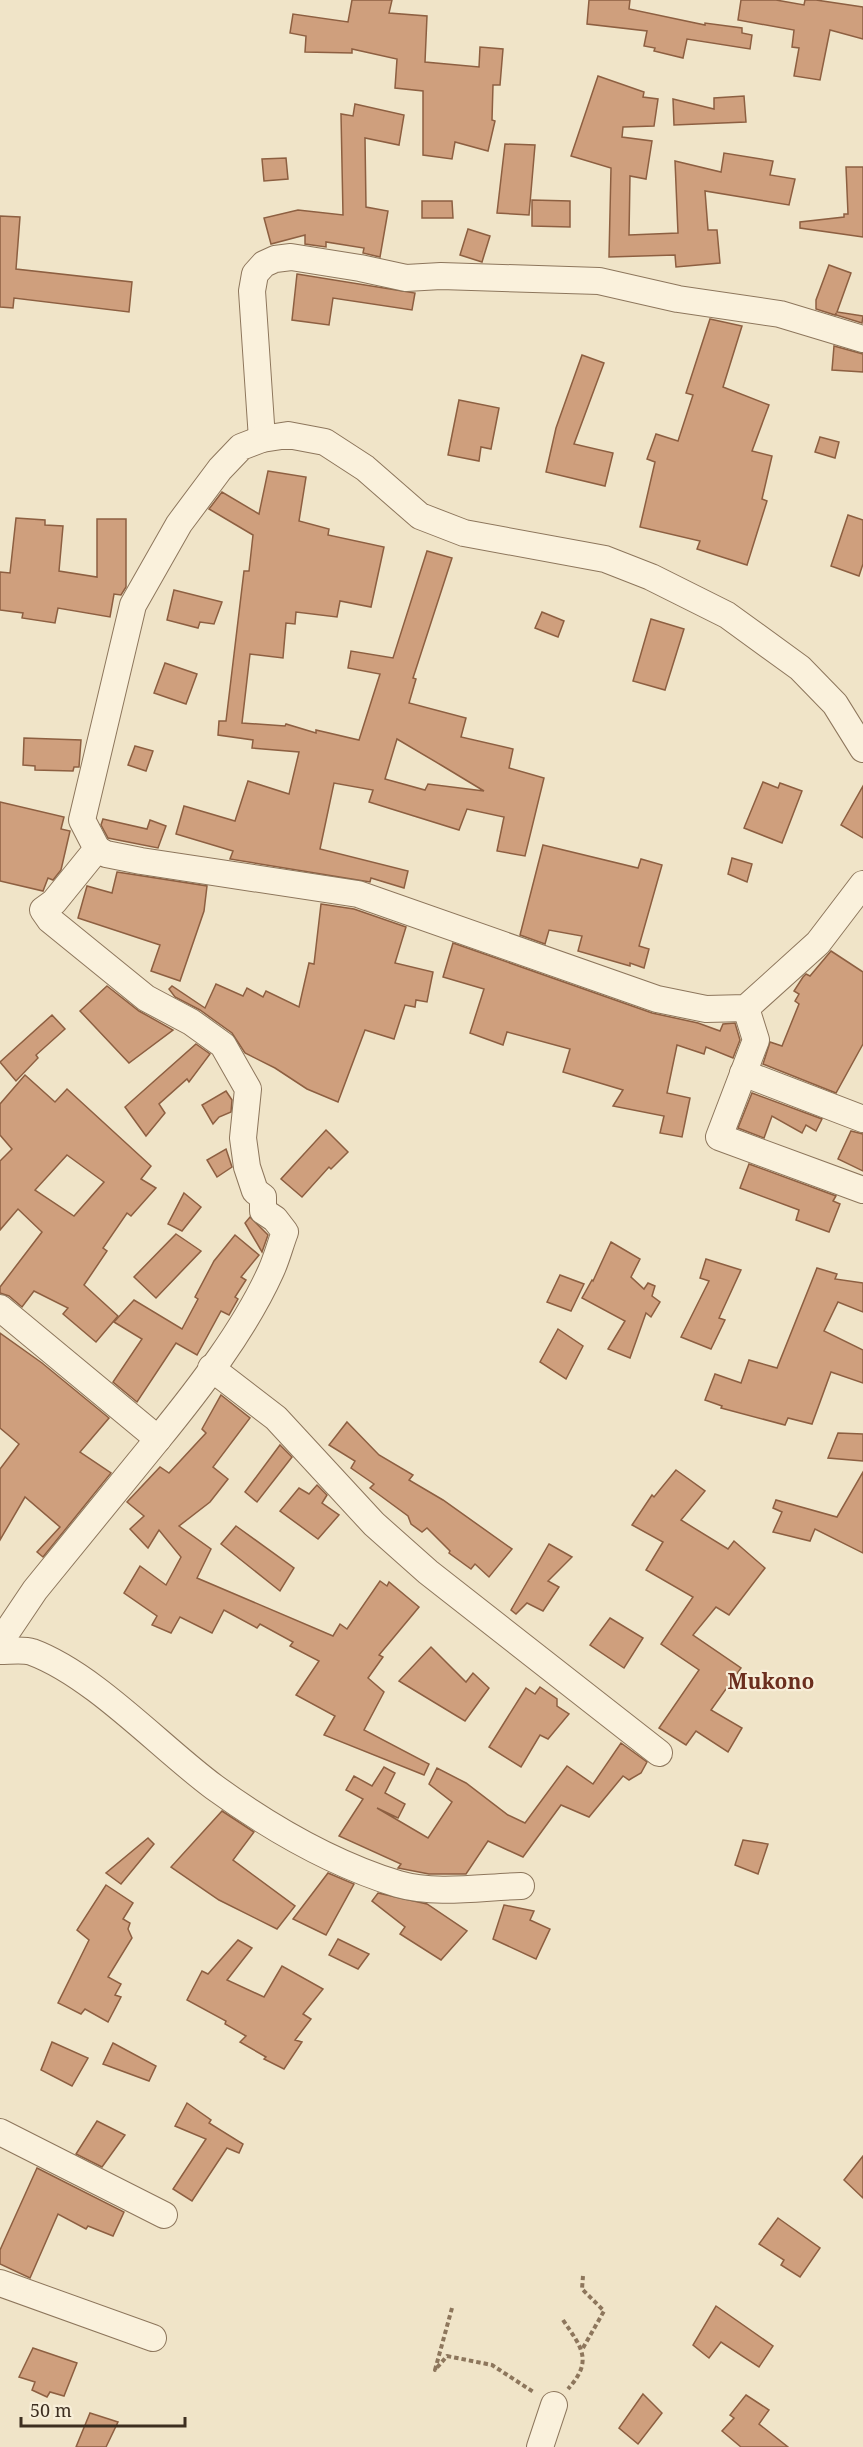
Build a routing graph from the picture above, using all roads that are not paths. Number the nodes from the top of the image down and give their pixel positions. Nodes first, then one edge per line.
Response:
1 (863, 339) edge
2 (262, 439) junction
3 (863, 749) edge
4 (97, 849) junction
5 (863, 884) edge
6 (746, 1008) junction
7 (743, 1073) junction
8 (863, 1119) edge
9 (863, 1190) edge
10 (0, 1308) edge
11 (211, 1368) junction
12 (158, 1439) junction
13 (0, 1642) edge
14 (0, 1651) edge
15 (658, 1753) dead end
16 (521, 1886) dead end
17 (0, 2132) edge
18 (164, 2216) dead end
19 (0, 2283) edge
20 (153, 2338) dead end
21 (554, 2405) road end
22 (540, 2447) edge

1 - 2 street
2 - 3 street
2 - 4 street
4 - 6 street
4 - 11 street
5 - 6 street
6 - 7 street
7 - 8 street
7 - 9 street
10 - 12 street
11 - 12 street
11 - 15 street
12 - 13 street
14 - 16 street
17 - 18 street
19 - 20 street
21 - 22 street

